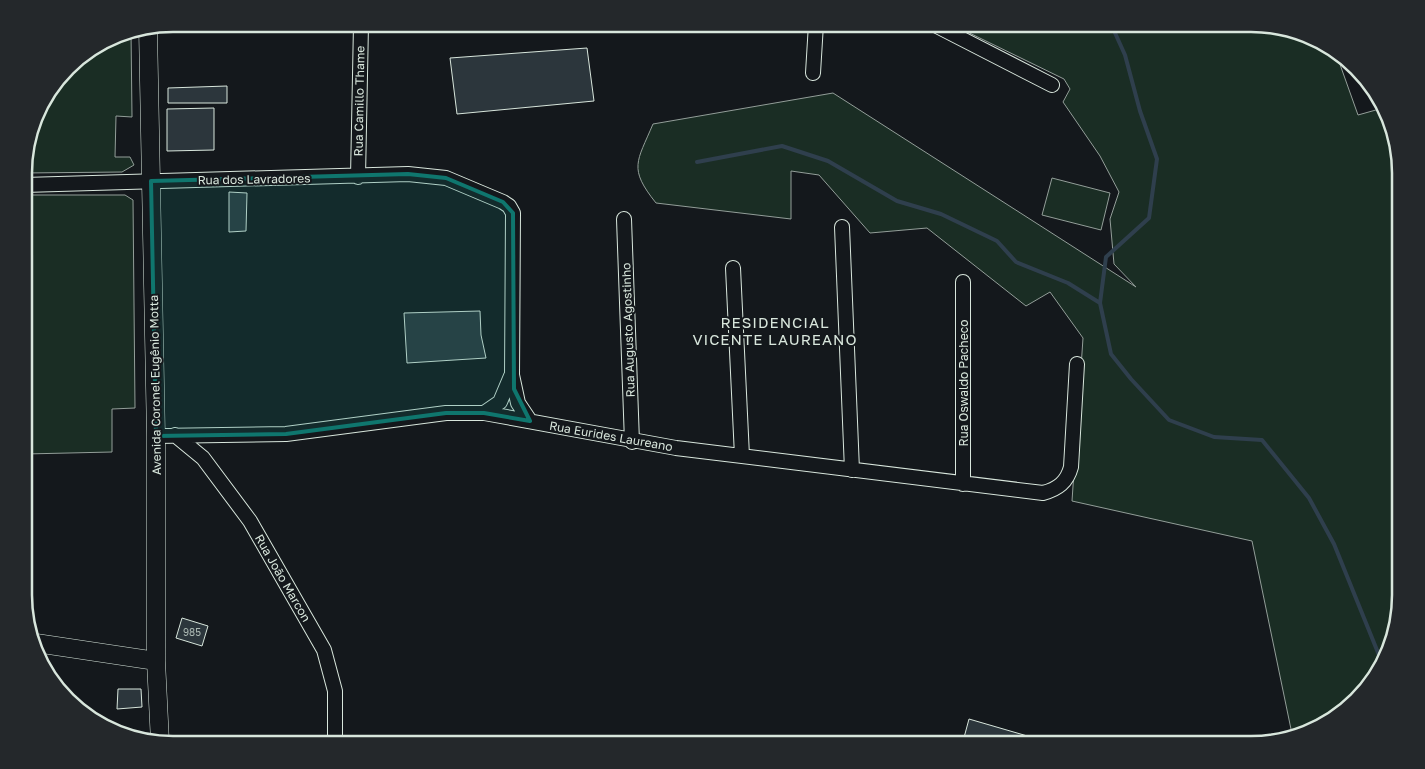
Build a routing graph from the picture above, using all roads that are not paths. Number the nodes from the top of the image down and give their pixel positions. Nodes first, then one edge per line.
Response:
1 (361, 32) edge
2 (816, 32) edge
3 (949, 32) edge
4 (148, 35) edge
5 (813, 73) dead end
6 (1052, 85) dead end
7 (358, 178) junction
8 (151, 182) junction
9 (33, 186) edge
10 (624, 219) dead end
11 (842, 227) dead end
12 (733, 268) dead end
13 (963, 282) dead end
14 (1077, 364) dead end
15 (512, 375) junction
16 (484, 413) junction
17 (530, 421) junction
18 (176, 435) junction
19 (156, 436) junction
20 (632, 442) junction
21 (742, 456) junction
22 (852, 470) junction
23 (963, 484) junction
24 (41, 644) edge
25 (156, 661) junction
26 (160, 736) edge
27 (335, 736) edge

1 - 7 street, Rua Camillo Thame
2 - 5 street
3 - 6 street
4 - 8 main road, Avenida Coronel Eugênio Motta
7 - 8 street, Rua dos Lavradores
7 - 15 street, Rua dos Lavradores
8 - 9 street, Rua dos Lavradores
8 - 19 main road, Avenida Coronel Eugênio Motta
10 - 20 street, Rua Augusto Agostinho
11 - 22 street
12 - 21 street
13 - 23 street, Rua Oswaldo Pacheco
14 - 23 street, Rua Eurides Laureano
15 - 16 street
15 - 17 street
16 - 17 street, Rua Eurides Laureano
16 - 18 street, Rua Eurides Laureano
17 - 20 street, Rua Eurides Laureano
18 - 19 street, Rua Eurides Laureano
18 - 27 street, Rua João Marcon
19 - 25 main road, Avenida Coronel Eugênio Motta
20 - 21 street, Rua Eurides Laureano
21 - 22 street, Rua Eurides Laureano
22 - 23 street, Rua Eurides Laureano
24 - 25 main road
25 - 26 main road, Avenida Coronel Eugênio Motta

